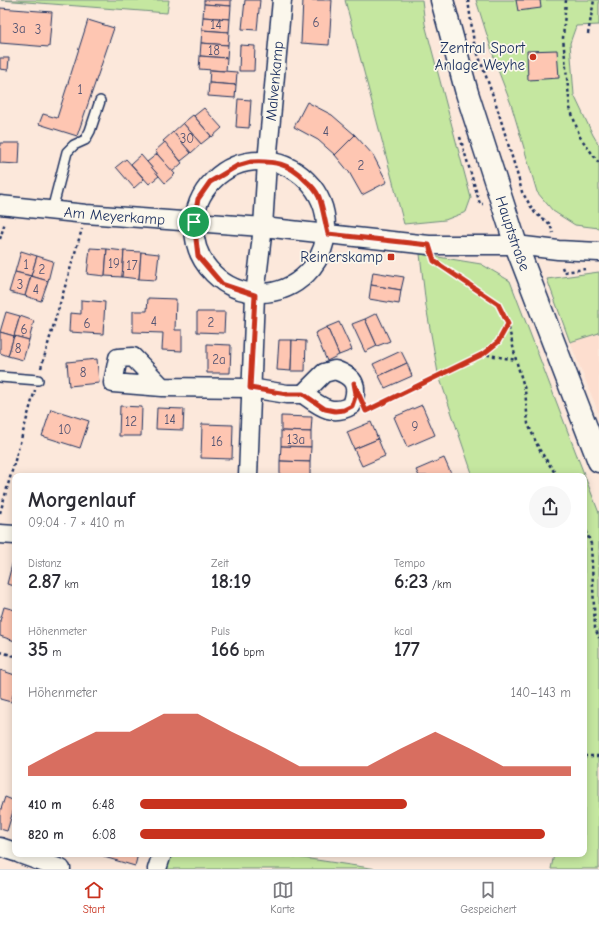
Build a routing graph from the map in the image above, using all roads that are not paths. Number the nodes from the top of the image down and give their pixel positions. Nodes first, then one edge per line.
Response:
1 (282, 0) edge
2 (442, 0) edge
3 (100, 101) dead end
4 (267, 162) junction
5 (0, 205) edge
6 (52, 210) junction
7 (194, 222) junction
8 (263, 228) junction
9 (328, 234) junction
10 (516, 245) junction
11 (599, 252) edge
12 (255, 295) junction
13 (0, 376) edge
14 (38, 380) road end
15 (162, 387) dead end
16 (250, 388) junction
17 (303, 394) dead end
18 (599, 462) edge
19 (248, 473) edge
20 (0, 534) edge
21 (12, 536) edge
22 (0, 847) edge
23 (12, 851) edge
24 (28, 857) edge
25 (161, 857) edge
26 (61, 869) edge
27 (157, 869) edge

1 - 4 street, Malvenkamp
2 - 10 main road, Hauptstraße
3 - 6 lane
4 - 7 street
4 - 8 street, Malvenkamp
4 - 9 street
5 - 6 street, Am Meyerkamp
6 - 7 street, Am Meyerkamp
7 - 8 street, Am Meyerkamp
7 - 12 street
8 - 9 street, Am Meyerkamp
8 - 12 street, Malvenkamp
9 - 10 street, Am Meyerkamp
9 - 12 street
10 - 11 street, Am Meyerkamp
10 - 18 main road, Hauptstraße
12 - 16 street, Malvenkamp
13 - 14 lane
15 - 16 street
16 - 17 street
16 - 19 street, Malvenkamp
20 - 21 street
22 - 23 street
24 - 26 street
25 - 27 street

